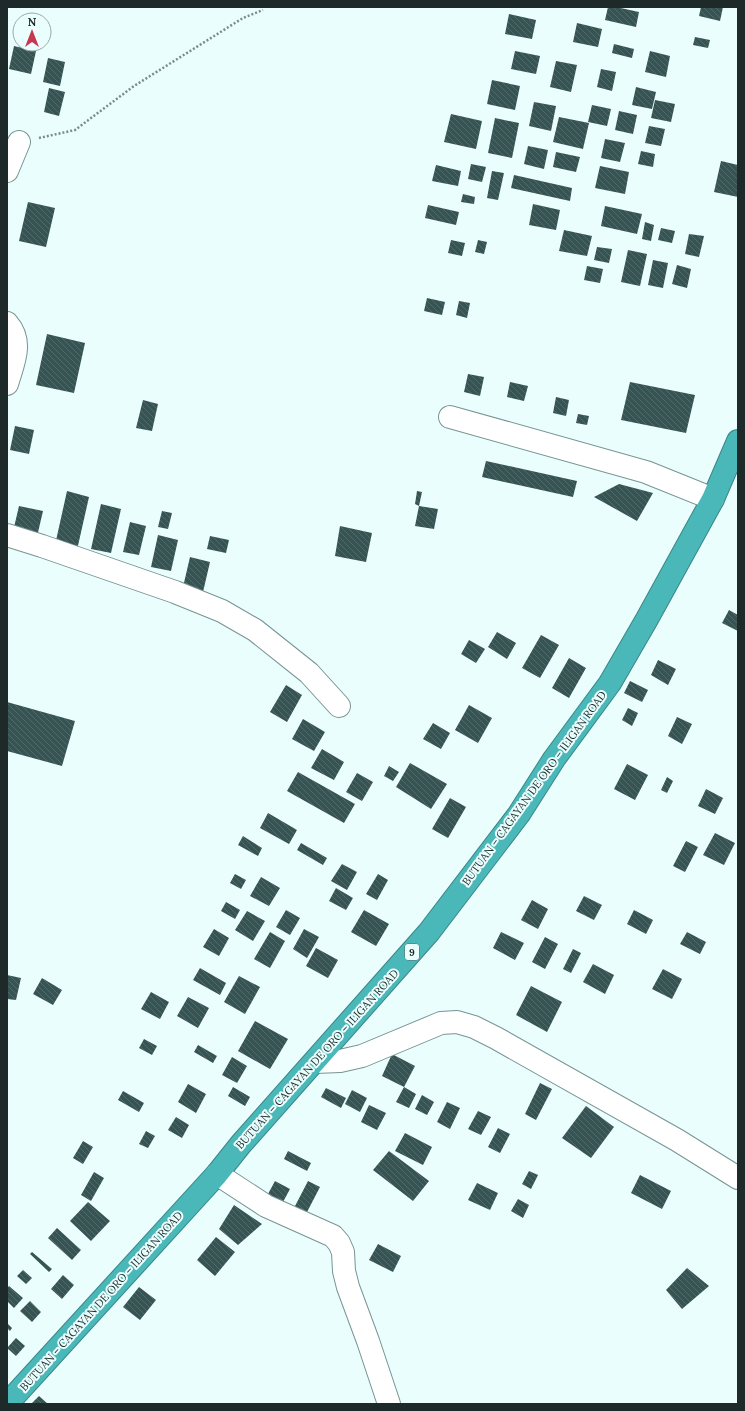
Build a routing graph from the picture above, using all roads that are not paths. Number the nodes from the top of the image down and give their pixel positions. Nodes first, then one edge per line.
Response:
1 (19, 142) road end
2 (7, 171) edge
3 (7, 323) edge
4 (7, 384) edge
5 (450, 417) dead end
6 (738, 441) edge
7 (713, 499) junction
8 (7, 535) edge
9 (339, 706) dead end
10 (315, 1062) junction
11 (217, 1174) junction
12 (738, 1178) edge
13 (7, 1404) edge
14 (389, 1404) edge

1 - 2 street
3 - 4 street
5 - 7 street
6 - 7 highway, BUTUAN – CAGAYAN DE ORO – ILIGAN ROAD / 9
7 - 10 highway, BUTUAN – CAGAYAN DE ORO – ILIGAN ROAD / 9
8 - 9 street
10 - 11 highway, BUTUAN – CAGAYAN DE ORO – ILIGAN ROAD / 9
10 - 12 street
11 - 13 highway, BUTUAN – CAGAYAN DE ORO – ILIGAN ROAD / 9
11 - 14 street

